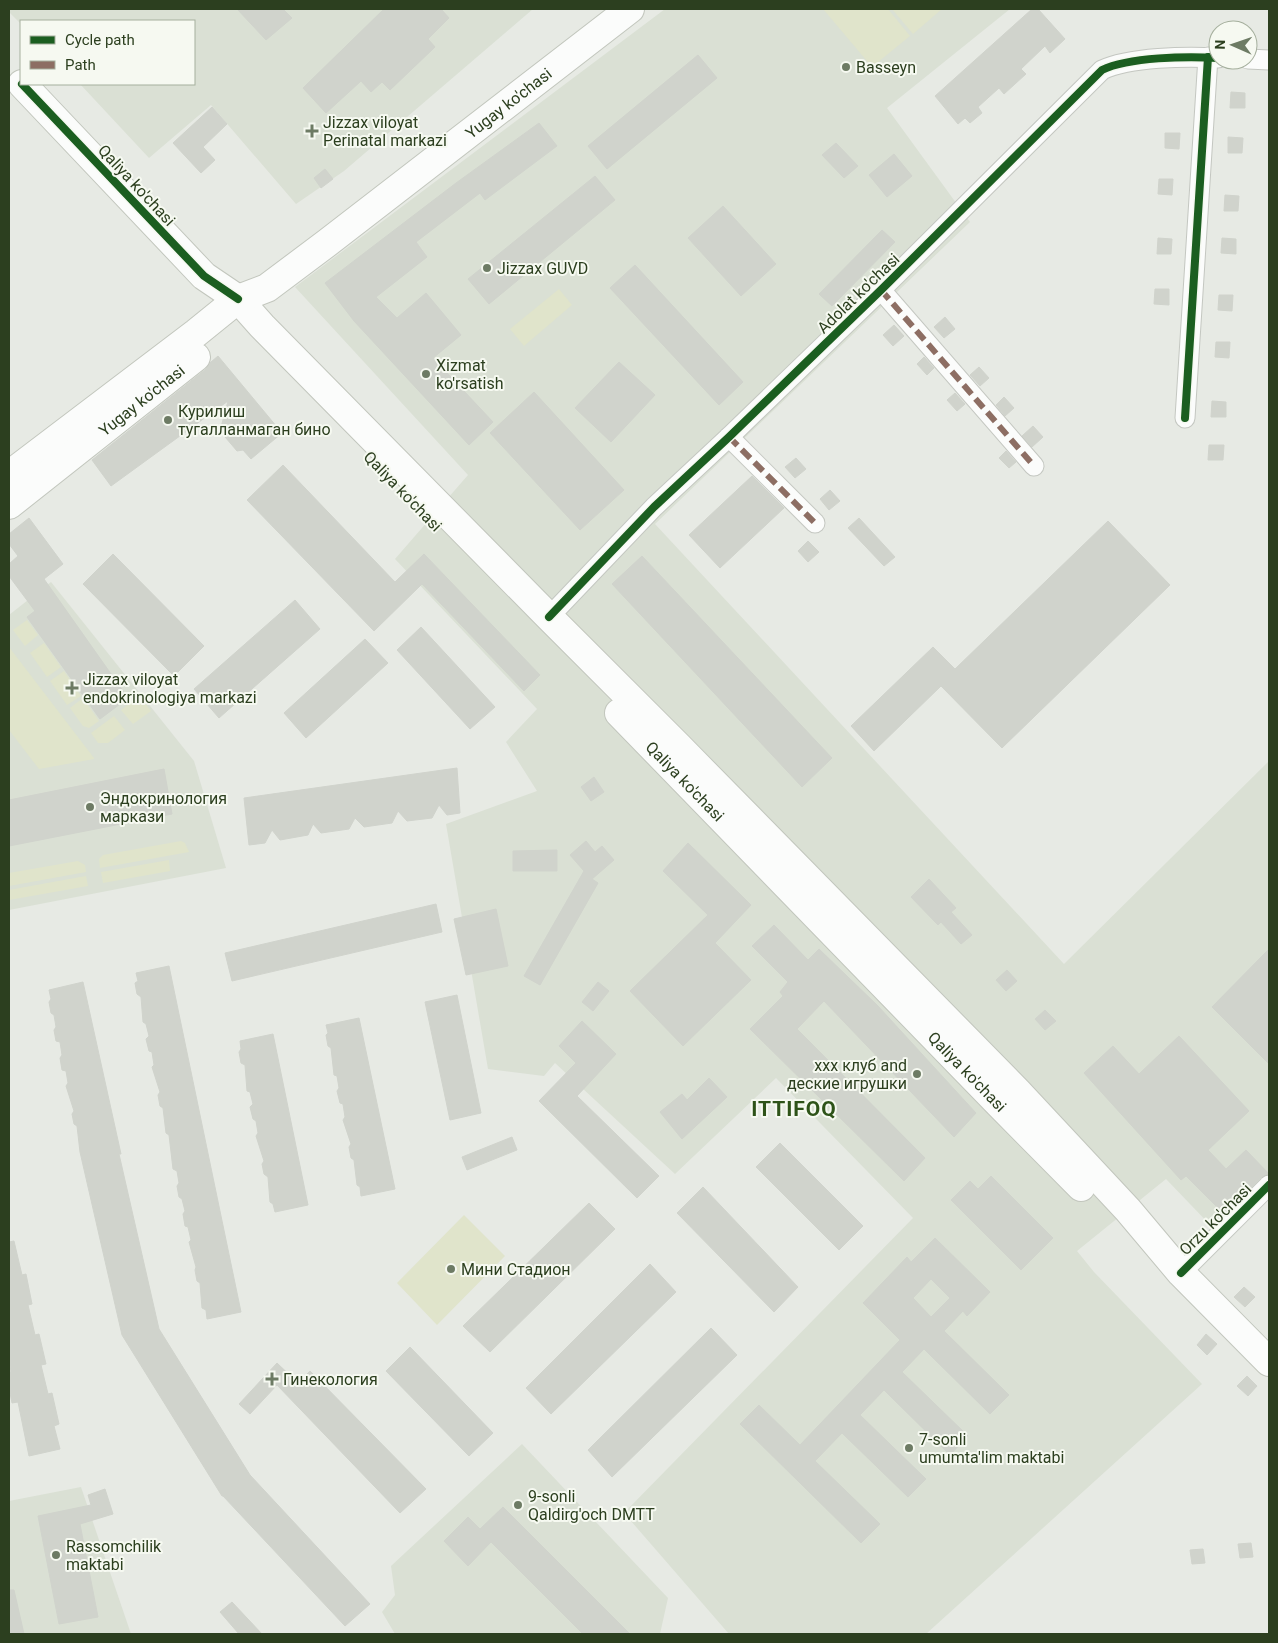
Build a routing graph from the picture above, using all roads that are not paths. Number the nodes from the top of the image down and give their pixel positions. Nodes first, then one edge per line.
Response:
1 (630, 9) edge
2 (1208, 57) edge
3 (9, 70) edge
4 (1212, 70) edge
5 (20, 81) edge
6 (24, 85) edge
7 (881, 290) junction
8 (237, 311) junction
9 (1185, 418) dead end
10 (729, 437) junction
11 (1034, 466) dead end
12 (9, 475) edge
13 (9, 505) edge
14 (815, 523) dead end
15 (549, 617) junction
16 (1269, 1185) edge
17 (1181, 1273) junction
18 (1269, 1362) edge

1 - 8 main road, Yugay ko'chasi
2 - 7 street, Adolat ko'chasi
3 - 5 main road, Qaliya ko'chasi
4 - 9 street
6 - 8 main road, Qaliya ko'chasi
7 - 10 street, Adolat ko'chasi
7 - 11 street
8 - 12 main road, Yugay ko'chasi
8 - 13 main road, Yugay ko'chasi
8 - 15 main road, Qaliya ko'chasi
8 - 17 main road, Qaliya ko'chasi
10 - 14 street
10 - 15 street, Adolat ko'chasi
15 - 17 main road, Qaliya ko'chasi
16 - 17 street, Orzu ko'chasi
17 - 18 main road, Qaliya ko'chasi

